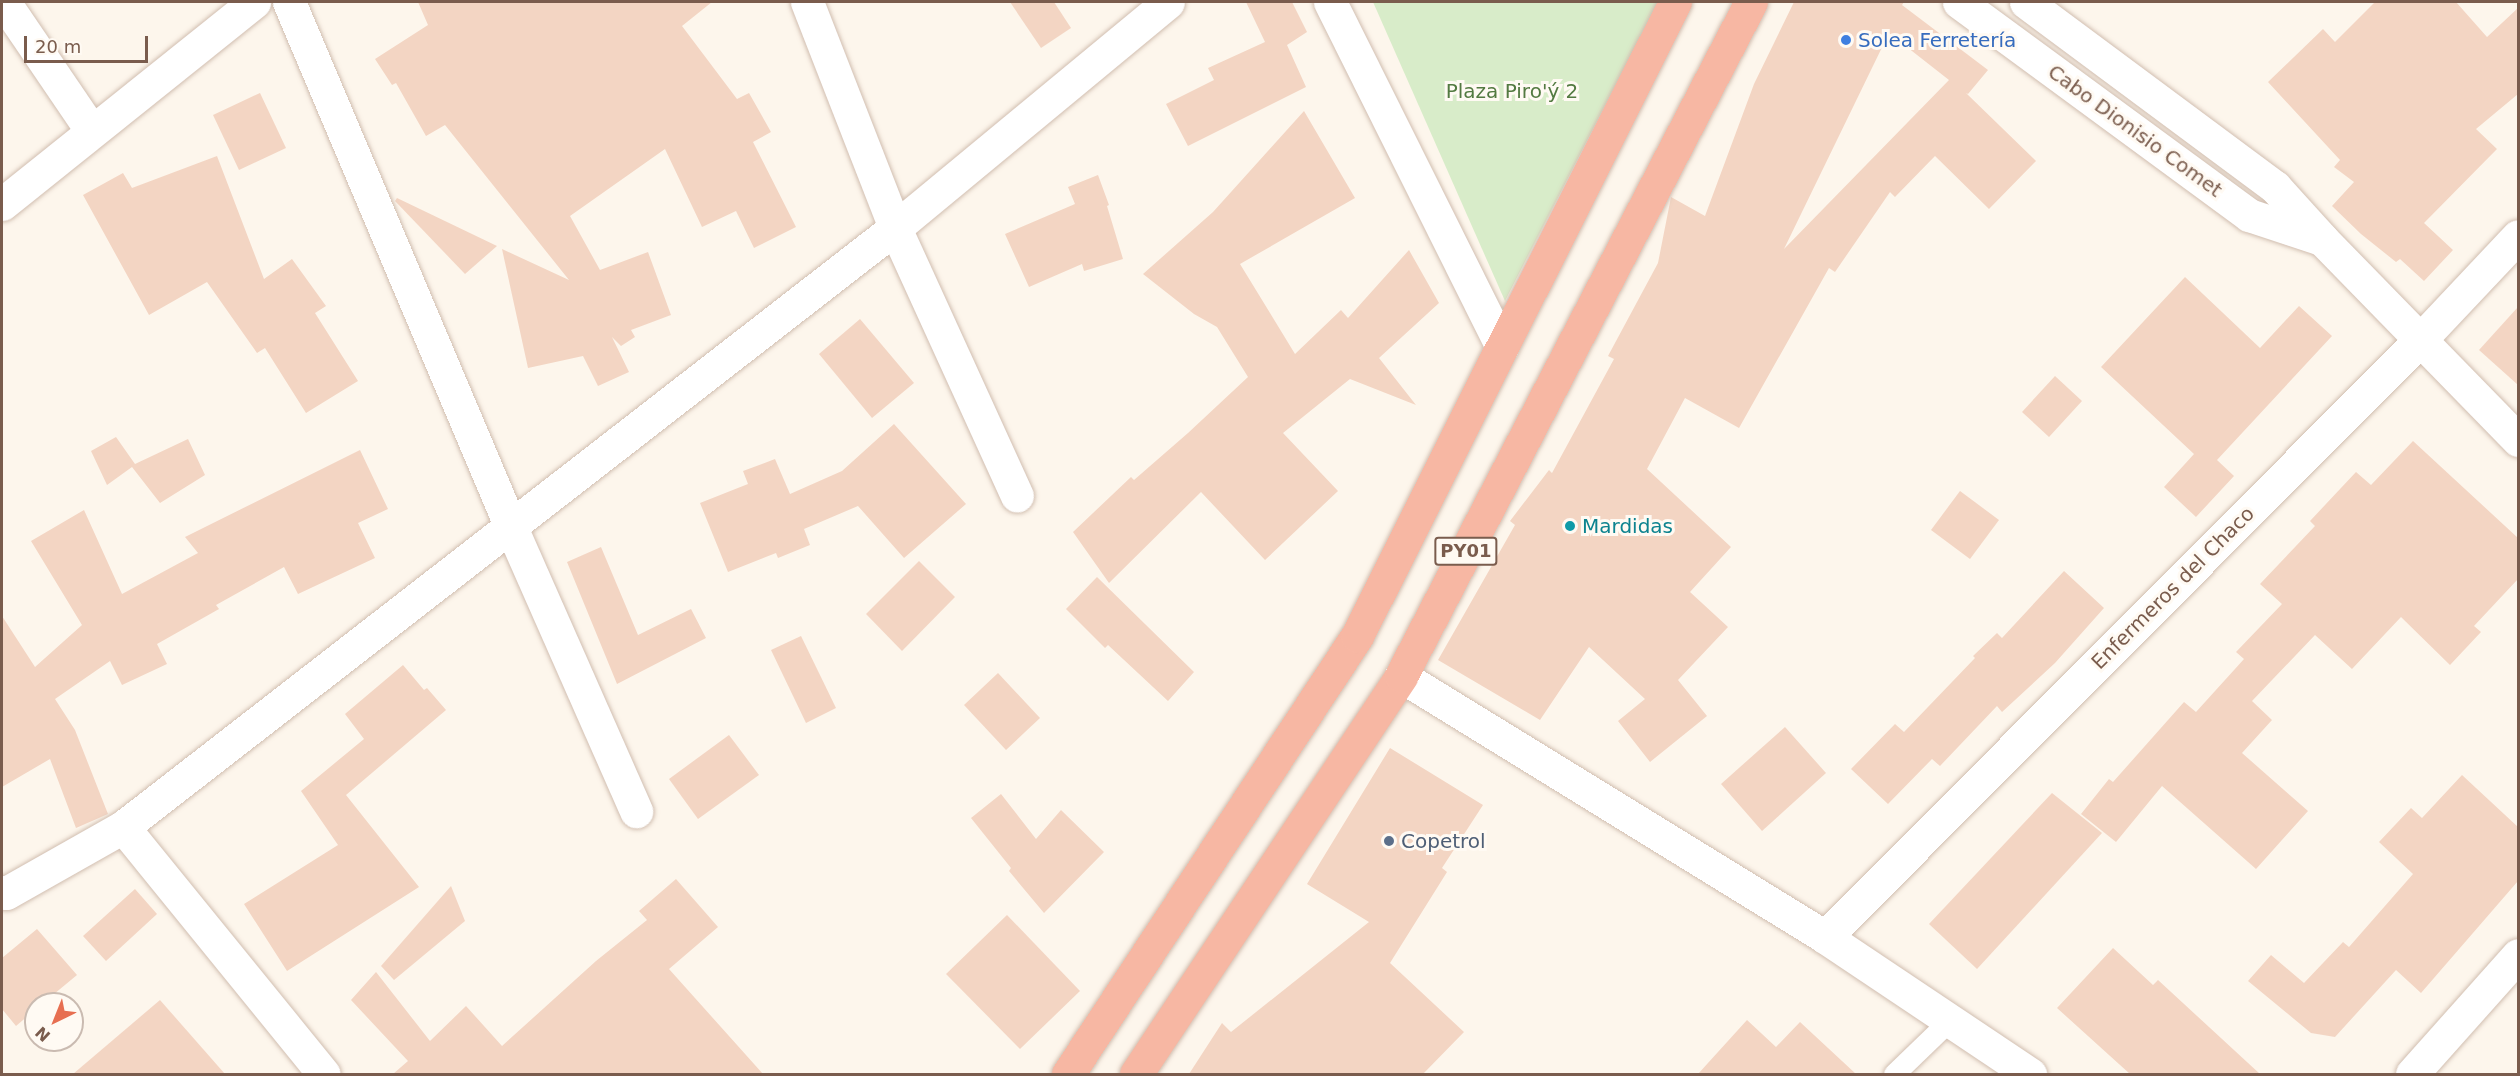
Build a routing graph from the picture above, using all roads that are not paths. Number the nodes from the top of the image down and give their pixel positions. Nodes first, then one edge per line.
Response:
1 (4, 2) edge
2 (255, 2) edge
3 (289, 2) edge
4 (807, 2) edge
5 (1168, 2) edge
6 (1330, 2) edge
7 (1675, 2) edge
8 (1751, 2) edge
9 (1959, 2) edge
10 (2026, 2) edge
11 (91, 130) junction
12 (2, 204) edge
13 (895, 228) junction
14 (2518, 236) edge
15 (2322, 239) junction
16 (2421, 339) junction
17 (1502, 347) junction
18 (2518, 440) edge
19 (1017, 496) dead end
20 (510, 525) junction
21 (1401, 676) junction
22 (636, 811) dead end
23 (123, 827) junction
24 (2, 892) edge
25 (1825, 937) junction
26 (2518, 955) edge
27 (1950, 1020) junction
28 (324, 1074) edge
29 (1068, 1074) edge
30 (1136, 1074) edge
31 (1894, 1074) edge
32 (2030, 1074) edge
33 (2412, 1074) edge

1 - 11 street
2 - 11 street
3 - 20 street
4 - 13 street
5 - 13 street
6 - 17 street
7 - 17 highway, PY01
8 - 21 highway, PY01
9 - 15 street, Cabo Dionisio Comet
10 - 15 street, Cabo Dionisio Comet
11 - 12 street
13 - 19 street
13 - 20 street
14 - 16 street, Enfermeros del Chaco
15 - 16 street, Cabo Dionisio Comet
16 - 18 street, Cabo Dionisio Comet
16 - 25 street, Enfermeros del Chaco
17 - 29 highway, PY01
20 - 22 street
20 - 23 street
21 - 25 street
21 - 30 highway, PY01
23 - 24 street
23 - 28 street
25 - 27 street
26 - 33 street
27 - 31 lane
27 - 32 street

